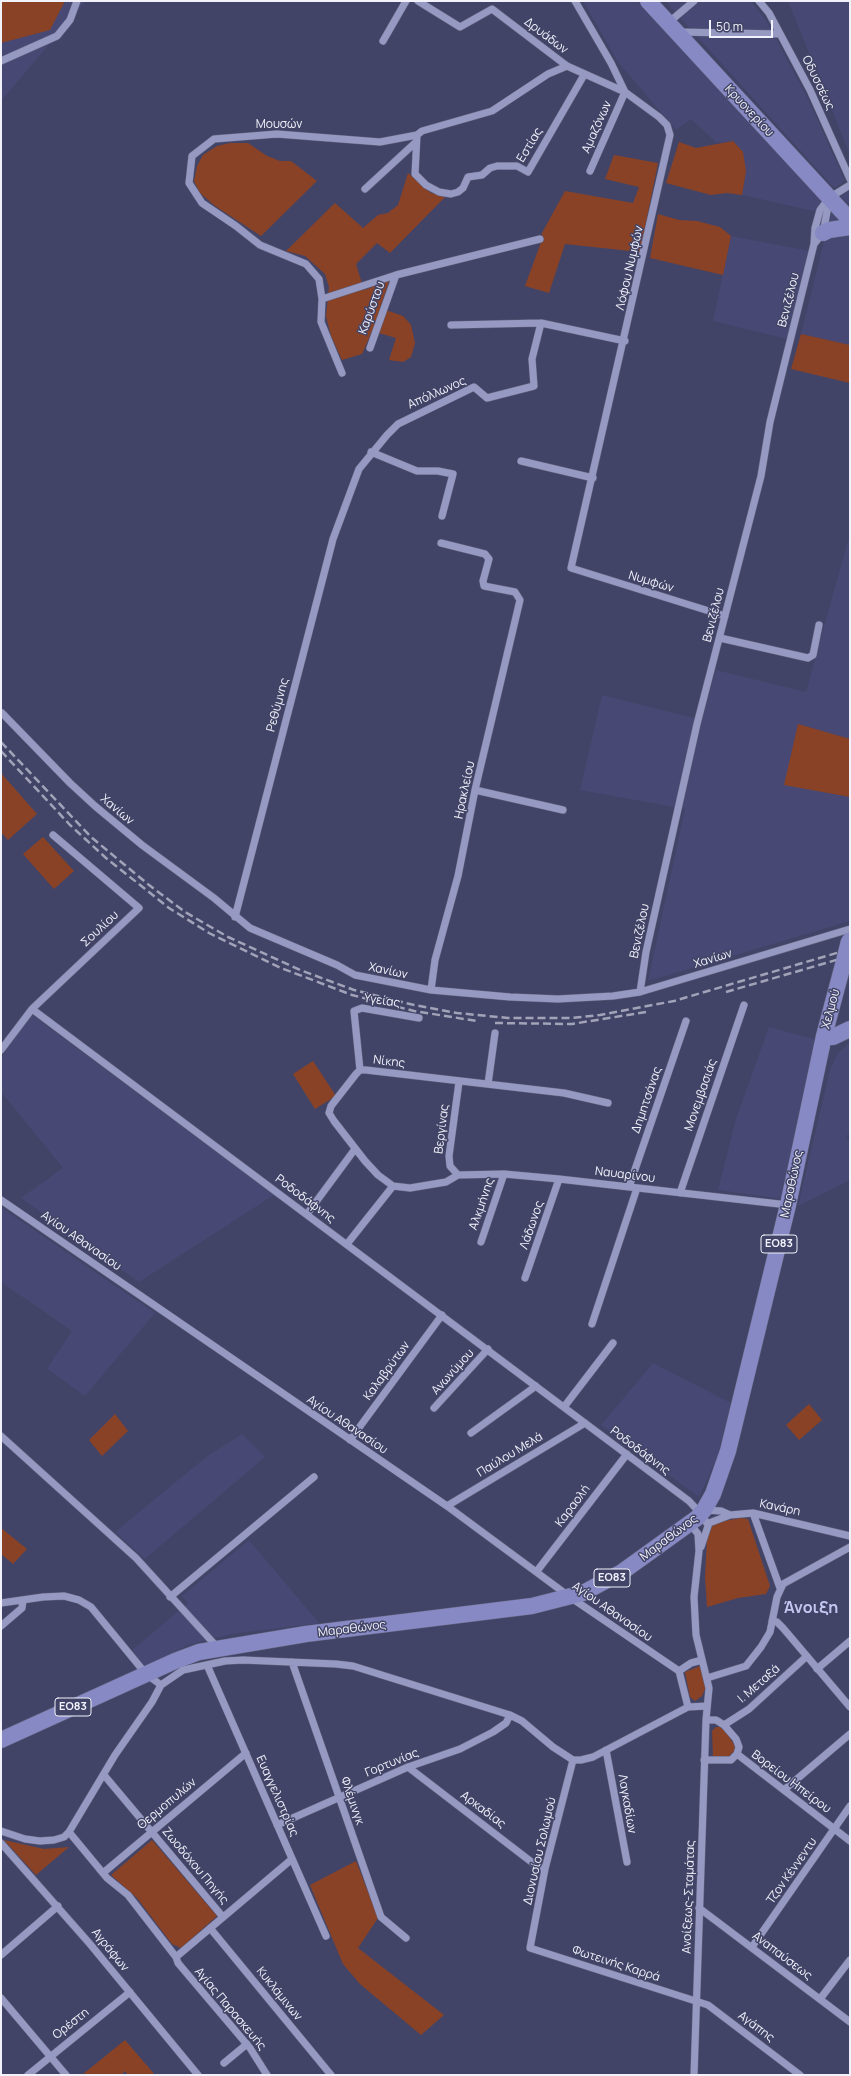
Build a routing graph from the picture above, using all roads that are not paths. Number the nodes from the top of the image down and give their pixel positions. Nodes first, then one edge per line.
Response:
1 (77, 1) edge
2 (406, 1) edge
3 (418, 1) edge
4 (575, 1) edge
5 (648, 1) edge
6 (694, 1) edge
7 (759, 1) edge
8 (673, 28) junction
9 (780, 34) junction
10 (384, 41) dead end
11 (1, 61) edge
12 (567, 66) junction
13 (584, 75) junction
14 (625, 92) junction
15 (416, 139) junction
16 (590, 171) dead end
17 (850, 179) edge
18 (850, 184) edge
19 (365, 189) dead end
20 (829, 198) junction
21 (850, 220) edge
22 (850, 226) edge
23 (819, 238) junction
24 (540, 239) dead end
25 (396, 275) junction
26 (322, 299) junction
27 (541, 323) junction
28 (451, 325) dead end
29 (625, 341) junction
30 (370, 348) dead end
31 (342, 373) dead end
32 (371, 452) junction
33 (520, 461) dead end
34 (593, 478) junction
35 (347, 500) joint
36 (442, 516) dead end
37 (440, 543) dead end
38 (571, 568) joint
39 (725, 616) junction
40 (819, 625) dead end
41 (720, 638) junction
42 (2, 713) edge
43 (475, 790) junction
44 (563, 810) dead end
45 (53, 835) dead end
46 (235, 916) junction
47 (850, 935) edge
48 (431, 990) junction
49 (640, 992) junction
50 (744, 1005) dead end
51 (32, 1009) junction
52 (419, 1018) dead end
53 (686, 1021) dead end
54 (850, 1029) edge
55 (494, 1033) dead end
56 (824, 1036) junction
57 (1, 1050) edge
58 (360, 1070) junction
59 (459, 1082) junction
60 (488, 1084) junction
61 (608, 1103) dead end
62 (355, 1149) junction
63 (504, 1174) junction
64 (458, 1175) junction
65 (560, 1179) junction
66 (393, 1186) junction
67 (633, 1187) junction
68 (680, 1193) junction
69 (1, 1200) edge
70 (788, 1205) junction
71 (307, 1214) junction
72 (481, 1242) dead end
73 (347, 1244) junction
74 (525, 1278) dead end
75 (442, 1315) junction
76 (592, 1324) dead end
77 (613, 1343) dead end
78 (488, 1349) junction
79 (536, 1386) junction
80 (564, 1407) junction
81 (434, 1408) dead end
82 (586, 1423) junction
83 (471, 1433) dead end
84 (1, 1436) edge
85 (350, 1440) junction
86 (627, 1454) junction
87 (314, 1477) dead end
88 (447, 1506) junction
89 (753, 1513) junction
90 (730, 1515) junction
91 (701, 1518) junction
92 (850, 1536) edge
93 (850, 1547) edge
94 (699, 1551) junction
95 (537, 1571) junction
96 (780, 1588) junction
97 (170, 1596) junction
98 (570, 1597) junction
99 (23, 1600) junction
100 (1, 1603) edge
101 (772, 1621) junction
102 (1, 1626) edge
103 (850, 1641) edge
104 (218, 1648) junction
105 (806, 1656) junction
106 (702, 1660) junction
107 (292, 1662) junction
108 (207, 1665) junction
109 (818, 1669) junction
110 (679, 1671) junction
111 (146, 1674) junction
112 (707, 1678) junction
113 (161, 1685) junction
114 (707, 1706) junction
115 (688, 1707) junction
116 (850, 1707) edge
117 (510, 1715) junction
118 (706, 1720) junction
119 (724, 1725) junction
120 (850, 1734) edge
121 (1, 1740) edge
122 (606, 1750) junction
123 (246, 1753) junction
124 (737, 1754) junction
125 (573, 1760) junction
126 (704, 1760) junction
127 (408, 1767) junction
128 (104, 1775) junction
129 (784, 1790) junction
130 (338, 1797) junction
131 (850, 1806) edge
132 (277, 1825) junction
133 (835, 1829) junction
134 (1, 1831) edge
135 (69, 1832) junction
136 (152, 1832) junction
137 (850, 1841) edge
138 (1, 1842) edge
139 (292, 1859) junction
140 (627, 1862) dead end
141 (545, 1869) junction
142 (103, 1873) junction
143 (58, 1906) junction
144 (699, 1908) junction
145 (223, 1917) junction
146 (210, 1928) junction
147 (326, 1936) dead end
148 (406, 1938) dead end
149 (752, 1947) junction
150 (530, 1948) joint
151 (1, 1955) edge
152 (176, 1957) junction
153 (850, 1960) edge
154 (847, 1969) edge
155 (130, 1992) junction
156 (1, 1998) edge
157 (820, 1999) junction
158 (696, 2000) junction
159 (850, 2022) edge
160 (246, 2044) junction
161 (50, 2055) junction
162 (224, 2062) dead end
163 (28, 2075) edge
164 (66, 2075) edge
165 (198, 2075) edge
166 (267, 2075) edge
167 (331, 2075) edge
168 (694, 2075) edge
169 (800, 2075) edge

1 - 11 street
2 - 10 street
3 - 12 street, Δρυάδων
4 - 14 street, Λόφου Νυμφών
5 - 8 main road, Κρυονερίου
6 - 8 street
7 - 9 street, Οδυσσέως
8 - 9 street
8 - 20 main road, Κρυονερίου
9 - 17 street, Οδυσσέως
12 - 13 street, Δρυάδων
12 - 15 street, Μουσών
13 - 14 street, Δρυάδων
13 - 15 street, Εστίας
14 - 16 street, Αμαζόνων
14 - 29 street, Λόφου Νυμφών
15 - 19 street
15 - 26 street, Μουσών
18 - 20 street
20 - 21 main road, Κρυονερίου
20 - 23 street, Βενιζέλου
20 - 23 street, Βενιζέλου
22 - 23 main road
23 - 39 street, Βενιζέλου
24 - 25 street
25 - 26 street
25 - 30 street, Καρύστου
26 - 31 street, Μουσών
27 - 28 street
27 - 29 street
27 - 32 street, Απόλλωνος
29 - 34 street, Λόφου Νυμφών
32 - 35 street, Απόλλωνος
32 - 36 street
33 - 34 street
34 - 38 street, Λόφου Νυμφών
35 - 46 street, Ρεθύμνης
37 - 43 street, Ηρακλείου
38 - 39 street, Νυμφών
39 - 41 street, Βενιζέλου
40 - 41 street
41 - 49 street, Βενιζέλου
42 - 46 street, Χανίων
43 - 44 street
43 - 48 street, Ηρακλείου
45 - 51 street, Σουλίου
46 - 48 street, Χανίων
47 - 49 street, Χανίων
47 - 56 main road, Χελμού, bridge
48 - 49 street, Χανίων
50 - 68 street, Μονεμβασιάς
51 - 57 street, Σουλίου
51 - 71 street, Ροδοδάφνης
52 - 58 street, Υγείας
53 - 67 street, Δημητσάνας
54 - 56 main road
55 - 60 street
56 - 70 main road, Μαραθώνος / ΕΟ83
58 - 59 street, Νίκης
58 - 62 street, Νίκης
59 - 60 street, Νίκης
59 - 64 street, Βεργίνας
60 - 61 street, Νίκης
62 - 66 street, Νίκης
62 - 71 street
63 - 64 street, Ναυαρίνου
63 - 65 street, Ναυαρίνου
63 - 72 street, Αλκμήνης
64 - 66 street
65 - 67 street, Ναυαρίνου
65 - 74 street, Λάδωνος
66 - 73 street
67 - 68 street, Ναυαρίνου
67 - 76 street, Δημητσάνας
68 - 70 street, Ναυαρίνου
69 - 85 street, Αγίου Αθανασίου
70 - 91 main road, Μαραθώνος / ΕΟ83
71 - 73 street, Ροδοδάφνης
73 - 75 street, Ροδοδάφνης
75 - 78 street, Ροδοδάφνης
75 - 85 street, Καλαβρύτων
77 - 80 street
78 - 79 street, Ροδοδάφνης
78 - 81 street, Ανωνύμου
79 - 80 street, Ροδοδάφνης
79 - 83 street
80 - 82 street, Ροδοδάφνης
82 - 86 street, Ροδοδάφνης
82 - 88 street, Παύλου Μελά
84 - 97 street
85 - 88 street, Αγίου Αθανασίου
86 - 91 street, Ροδοδάφνης
86 - 95 street, Καραολή
87 - 97 street
88 - 95 street, Αγίου Αθανασίου
89 - 90 street, Κανάρη
89 - 92 street, Κανάρη
89 - 96 street
90 - 91 street
90 - 91 street, Κανάρη
91 - 94 street
91 - 94 street, Ροδοδάφνης
91 - 98 main road, Μαραθώνος / ΕΟ83
93 - 96 street
94 - 106 street, Ανοίξεως-Σταμάτας
95 - 98 street, Αγίου Αθανασίου
96 - 101 street
97 - 104 street
98 - 104 main road, Μαραθώνος / ΕΟ83
98 - 110 street, Αγίου Αθανασίου
99 - 100 street
99 - 102 street
99 - 111 street
101 - 105 street
101 - 112 street
103 - 109 street
104 - 111 main road, Μαραθώνος / ΕΟ83
105 - 109 street
105 - 119 street, Ι. Μεταξά
106 - 110 street
106 - 112 street, Ανοίξεως-Σταμάτας
107 - 108 street
107 - 117 street
107 - 130 street, Φλέμινγκ
108 - 113 street
108 - 123 street, Ευαγγελιστρίας
109 - 116 street
110 - 115 street
111 - 113 street
111 - 121 main road, Μαραθώνος / ΕΟ83
112 - 114 street, Ανοίξεως-Σταμάτας
113 - 128 street
114 - 115 street
114 - 118 street, Ανοίξεως-Σταμάτας
115 - 122 street
117 - 125 street
117 - 127 street, Γορτυνίας
118 - 119 street
118 - 126 street, Ανοίξεως-Σταμάτας
119 - 124 street
120 - 129 street
122 - 125 street
122 - 140 street, Λαγκαδίων
123 - 132 street, Ευαγγελιστρίας
123 - 136 street, Θερμοπυλών
124 - 126 street
124 - 129 street, Βορείου Ηπείρου
125 - 141 street, Διονυσίου Σολωμού
126 - 144 street, Ανοίξεως-Σταμάτας
127 - 130 street, Γορτυνίας
127 - 141 street, Αρκαδίας
128 - 135 street
128 - 136 street, Ζωοδόχου Πηγής
129 - 133 street, Βορείου Ηπείρου
130 - 132 street, Γορτυνίας
130 - 148 street, Φλέμινγκ
131 - 133 street, Τζον Κέννεντυ
132 - 139 street, Ευαγγελιστρίας
133 - 137 street, Βορείου Ηπείρου
133 - 149 street, Τζον Κέννεντυ
134 - 135 street
135 - 142 street, Αγίας Παρασκευής
136 - 142 street, Θερμοπυλών
136 - 145 street, Ζωοδόχου Πηγής
138 - 143 street, Αγράφων
139 - 145 street
139 - 147 street, Ευαγγελιστρίας
141 - 150 street, Διονυσίου Σολωμού
142 - 152 street, Αγίας Παρασκευής
143 - 151 street
143 - 155 street, Αγράφων
144 - 149 street, Αναπαύσεως
144 - 158 street, Ανοίξεως-Σταμάτας
145 - 146 street
146 - 152 street
146 - 167 street, Κυκλάμινων
149 - 157 street, Αναπαύσεως
150 - 158 street, Φωτεινής Καρρά
152 - 160 street, Αγίας Παρασκευής
153 - 154 street
154 - 157 street
155 - 161 street, Ορέστη
155 - 165 street, Αγράφων
156 - 161 street
157 - 159 street, Αναπαύσεως
158 - 168 street, Ανοίξεως-Σταμάτας
158 - 169 street, Αγάπης
160 - 162 street
160 - 166 street, Αγίας Παρασκευής
161 - 163 street, Ορέστη
161 - 164 street

